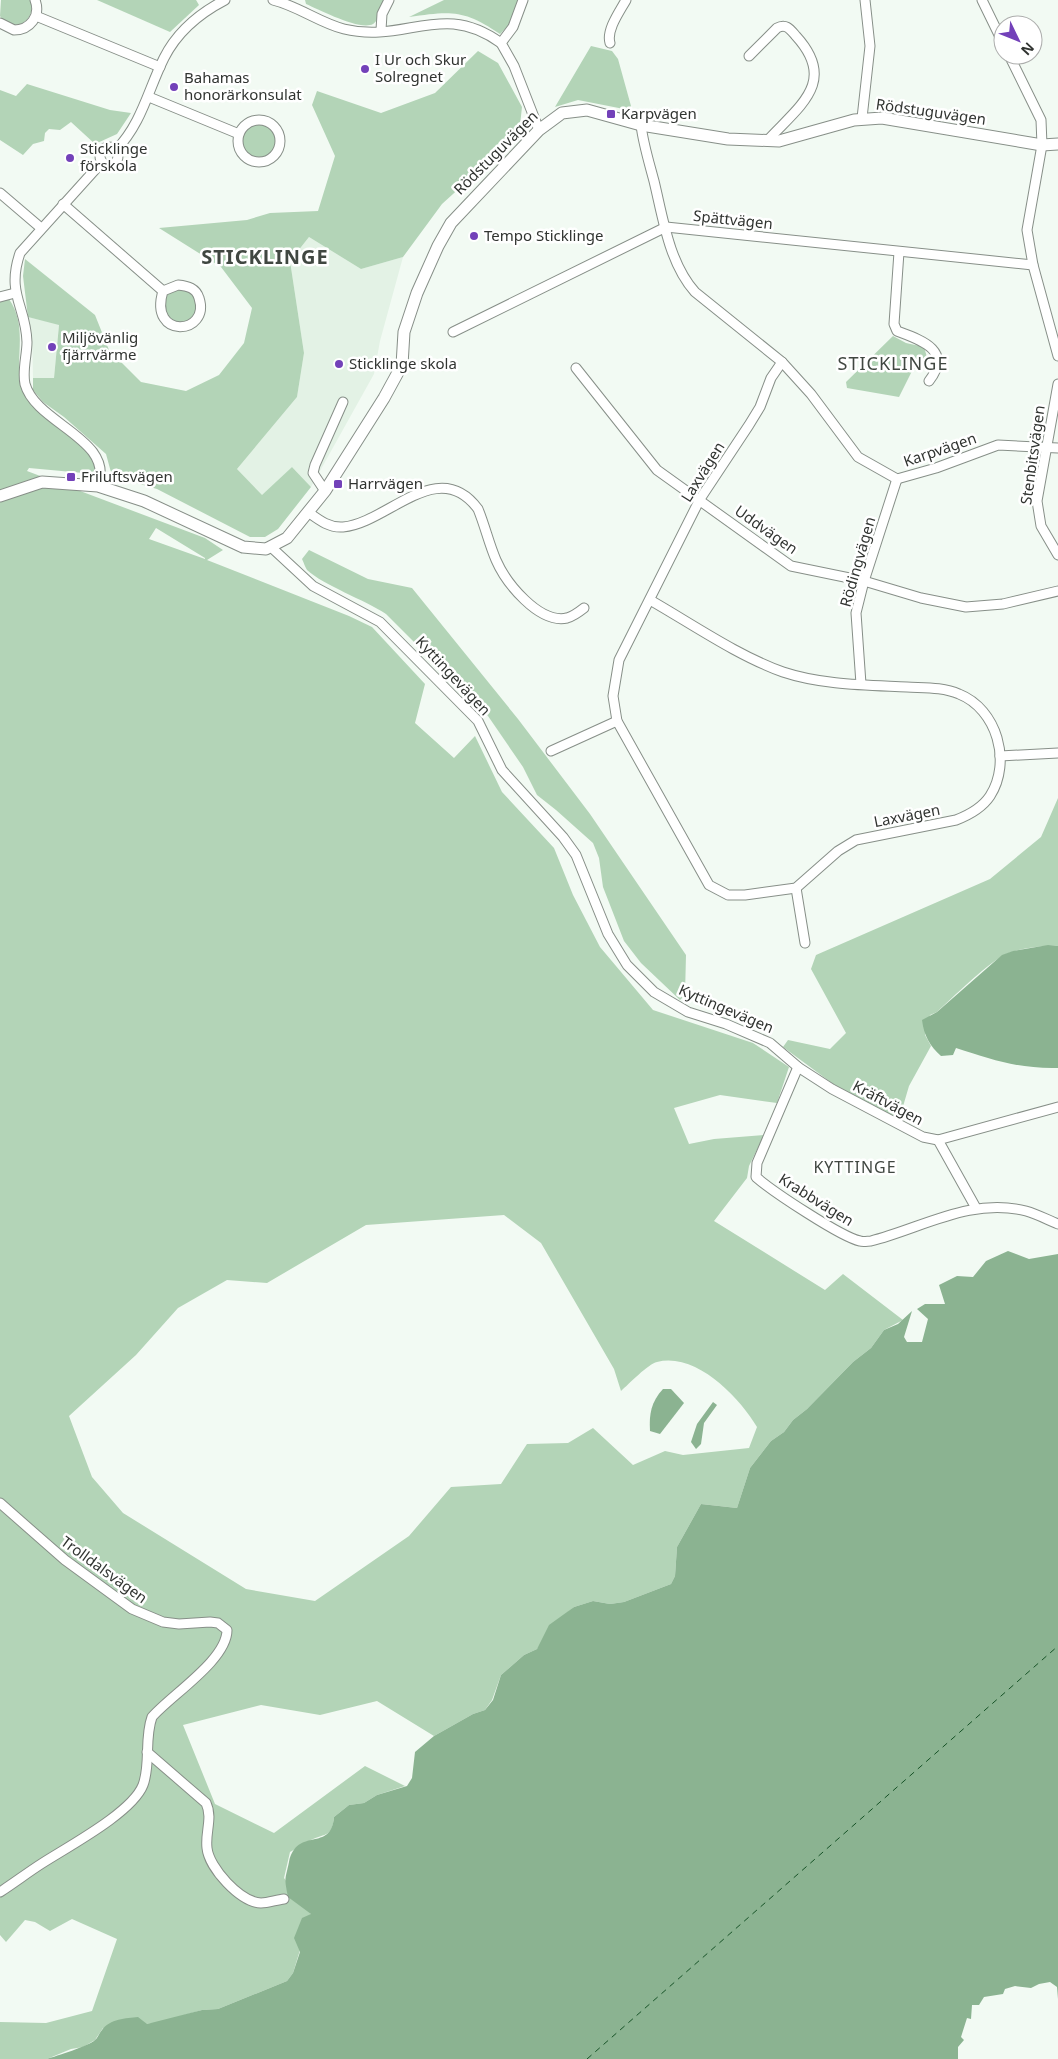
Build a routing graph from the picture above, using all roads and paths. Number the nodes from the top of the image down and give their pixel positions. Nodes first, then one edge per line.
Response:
1 (35, 0) edge
2 (225, 0) edge
3 (273, 0) edge
4 (389, 0) edge
5 (523, 0) edge
6 (626, 0) edge
7 (866, 0) edge
8 (982, 0) edge
9 (36, 16) junction
10 (0, 23) edge
11 (993, 23) edge
12 (381, 30) junction
13 (501, 43) junction
14 (610, 43) dead end
15 (749, 56) dead end
16 (1014, 65) edge
17 (160, 67) junction
18 (149, 97) junction
19 (862, 118) junction
20 (641, 124) junction
21 (539, 130) junction
22 (239, 134) junction
23 (767, 141) junction
24 (1058, 144) edge
25 (1042, 145) junction
26 (0, 193) edge
27 (63, 204) junction
28 (666, 227) junction
29 (41, 228) junction
30 (899, 252) junction
31 (1033, 265) junction
32 (163, 291) junction
33 (15, 293) junction
34 (0, 297) edge
35 (453, 332) dead end
36 (1058, 356) edge
37 (782, 362) junction
38 (576, 368) dead end
39 (929, 380) dead end
40 (1058, 384) edge
41 (344, 402) dead end
42 (1047, 446) junction
43 (1058, 448) edge
44 (897, 479) junction
45 (98, 486) junction
46 (325, 490) junction
47 (0, 496) edge
48 (700, 499) junction
49 (308, 512) junction
50 (271, 547) junction
51 (1058, 555) edge
52 (864, 581) junction
53 (1058, 591) edge
54 (650, 600) junction
55 (584, 608) dead end
56 (861, 684) junction
57 (617, 721) junction
58 (551, 751) dead end
59 (1058, 753) edge
60 (1000, 756) junction
61 (796, 888) junction
62 (805, 943) dead end
63 (798, 1067) junction
64 (1058, 1107) edge
65 (938, 1140) junction
66 (976, 1208) junction
67 (1058, 1224) edge
68 (0, 1503) edge
69 (147, 1752) junction
70 (0, 1892) edge
71 (284, 1899) dead end

1 - 9 street
2 - 17 street
3 - 12 street
4 - 12 street
5 - 13 street
6 - 14 street
7 - 19 street
8 - 11 street
9 - 10 street
9 - 17 street
12 - 13 street
13 - 21 street
15 - 23 street
16 - 25 street
17 - 18 street
18 - 22 street
18 - 27 street
19 - 23 street, Rödstuguvägen
19 - 25 street, Rödstuguvägen
20 - 21 street, Rödstuguvägen
20 - 23 street, Rödstuguvägen
20 - 28 street, Karpvägen
21 - 46 street, Rödstuguvägen
22 - 22 street
24 - 25 street, Rödstuguvägen
25 - 31 street
26 - 29 street
27 - 29 street
27 - 32 street
28 - 30 street, Spättvägen
28 - 35 street
28 - 37 street, Karpvägen
29 - 33 street
30 - 31 street, Spättvägen
30 - 39 street
31 - 36 street
32 - 32 street
33 - 34 street
33 - 45 street
37 - 44 street, Karpvägen
37 - 48 street, Laxvägen
38 - 48 street, Uddvägen
40 - 42 street, Stenbitsvägen
41 - 46 street
42 - 43 street, Karpvägen
42 - 44 street, Karpvägen
42 - 51 street, Stenbitsvägen
44 - 52 street, Rödingvägen
45 - 47 street
45 - 50 street
46 - 49 street, Rödstuguvägen
48 - 52 street, Uddvägen
48 - 54 street, Laxvägen
49 - 50 street, Rödstuguvägen
49 - 55 street
50 - 63 street, Kyttingevägen
52 - 53 street, Uddvägen
52 - 56 street, Rödingvägen
54 - 56 street, Laxvägen
54 - 57 street, Laxvägen
56 - 60 street, Laxvägen
57 - 58 street
57 - 61 street, Laxvägen
59 - 60 street
60 - 61 street, Laxvägen
61 - 62 street
63 - 65 street, Kräftvägen
63 - 66 street, Krabbvägen
64 - 65 street
65 - 66 street
66 - 67 street
68 - 69 street, Trolldalsvägen
69 - 70 street, Trolldalsvägen
69 - 71 street

